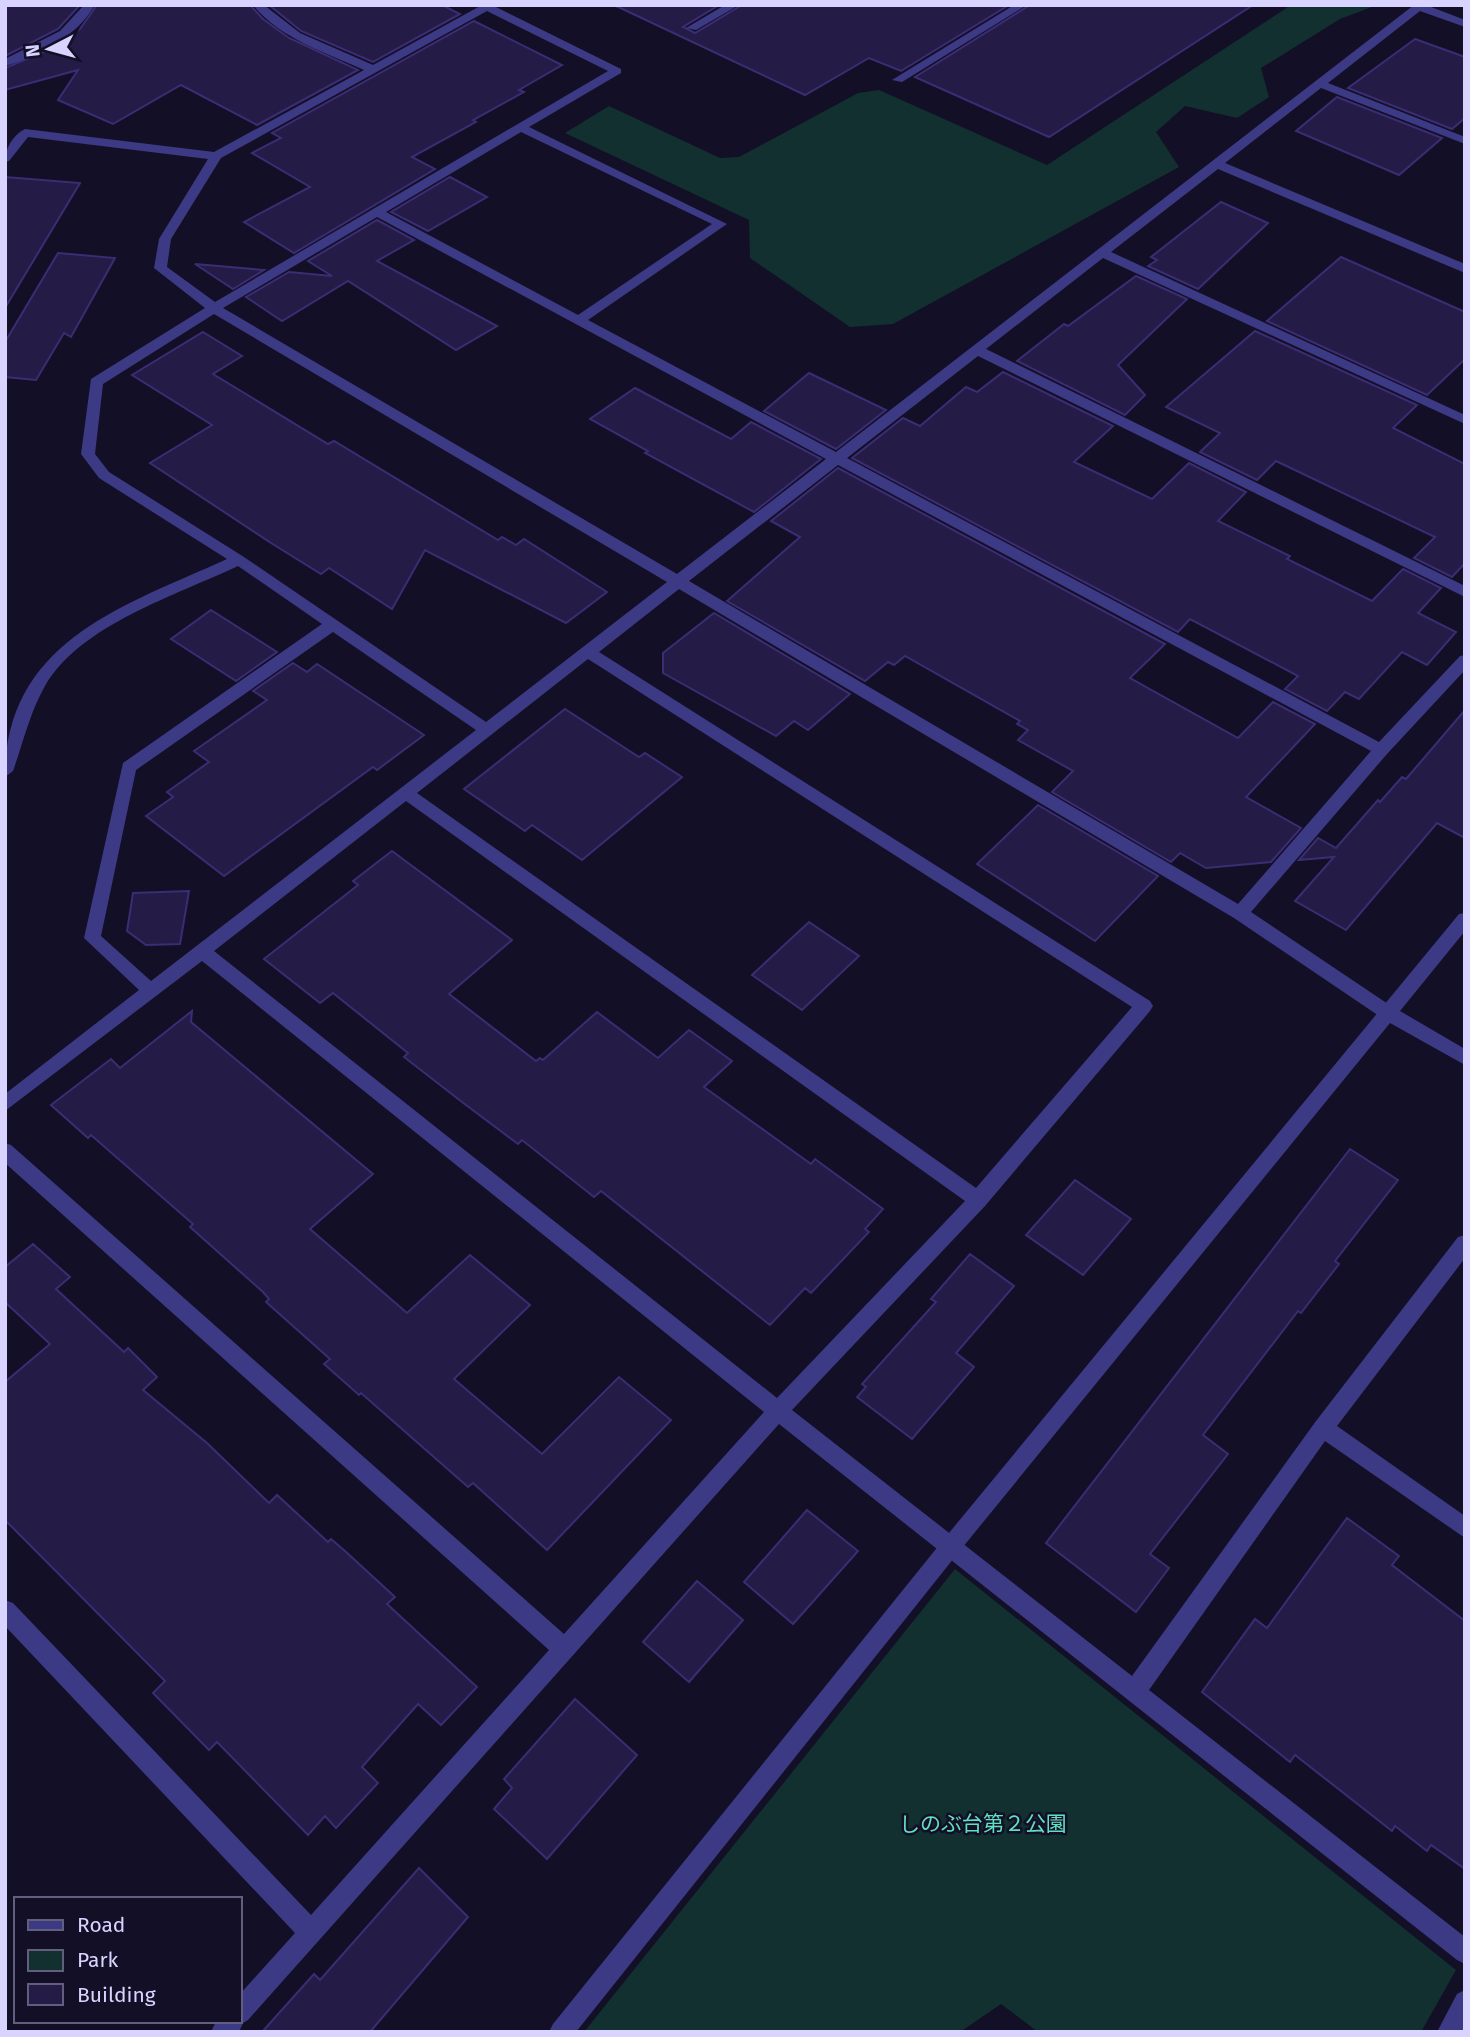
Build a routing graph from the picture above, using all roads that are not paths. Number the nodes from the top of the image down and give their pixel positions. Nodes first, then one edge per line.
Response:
1 (90, 5) edge
2 (258, 5) edge
3 (734, 5) edge
4 (1022, 5) edge
5 (1420, 6) edge
6 (1465, 24) edge
7 (692, 28) dead end
8 (5, 63) edge
9 (374, 71) junction
10 (898, 80) dead end
11 (1320, 84) junction
12 (521, 128) junction
13 (1465, 141) edge
14 (216, 156) junction
15 (5, 158) edge
16 (1217, 164) junction
17 (378, 213) junction
18 (1102, 253) junction
19 (1465, 270) edge
20 (214, 308) junction
21 (579, 320) junction
22 (976, 350) junction
23 (1465, 420) edge
24 (838, 458) junction
25 (239, 560) junction
26 (679, 581) junction
27 (1465, 592) edge
28 (333, 624) junction
29 (588, 652) junction
30 (1465, 660) edge
31 (487, 730) junction
32 (1381, 750) junction
33 (5, 771) edge
34 (405, 793) junction
35 (1240, 913) junction
36 (1465, 919) edge
37 (202, 951) junction
38 (151, 991) junction
39 (1388, 1013) junction
40 (1465, 1058) edge
41 (5, 1104) edge
42 (5, 1151) edge
43 (978, 1200) junction
44 (1465, 1243) edge
45 (778, 1411) junction
46 (1323, 1429) junction
47 (1465, 1528) edge
48 (951, 1546) junction
49 (5, 1610) edge
50 (564, 1649) junction
51 (1135, 1691) junction
52 (310, 1931) junction
53 (1465, 1952) edge
54 (1465, 2002) edge
55 (242, 2010) edge
56 (561, 2032) edge
57 (1449, 2032) edge

1 - 8 street
2 - 9 street
3 - 7 street
4 - 10 street
5 - 6 street
5 - 11 street
9 - 12 street
9 - 14 street
11 - 13 street
11 - 16 street
12 - 17 street
12 - 21 street
14 - 15 street
14 - 20 street
16 - 18 street
16 - 19 street
17 - 20 street
17 - 21 street
18 - 22 street
18 - 23 street
20 - 25 street
20 - 26 street
21 - 24 street
22 - 24 street
22 - 27 street
24 - 26 street
24 - 32 street
25 - 28 street
25 - 33 street
26 - 29 street
26 - 35 street
28 - 31 street
28 - 38 street
29 - 31 street
29 - 43 street
30 - 32 street
31 - 34 street
32 - 35 street
34 - 37 street
34 - 43 street
35 - 39 street
36 - 39 street
37 - 38 street
37 - 45 street
38 - 41 street
39 - 40 street
39 - 48 street
42 - 50 street
43 - 45 street
44 - 46 street
45 - 48 street
45 - 50 street
46 - 47 street
46 - 51 street
48 - 51 street
48 - 56 street
49 - 52 street
50 - 52 street
51 - 53 street
52 - 55 street
54 - 57 street

